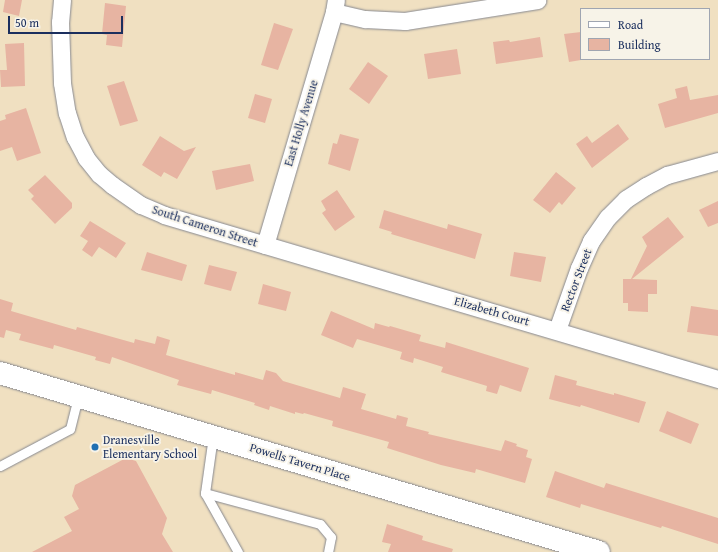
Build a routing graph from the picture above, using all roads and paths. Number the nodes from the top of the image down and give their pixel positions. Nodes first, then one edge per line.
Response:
1 (62, 0) edge
2 (538, 0) edge
3 (335, 6) edge
4 (718, 161) edge
5 (265, 245) junction
6 (557, 330) junction
7 (0, 372) edge
8 (718, 379) edge
9 (78, 396) junction
10 (213, 436) junction
11 (0, 466) edge
12 (205, 492) junction
13 (238, 552) edge
14 (328, 552) edge
15 (599, 552) edge

1 - 5 street, South Cameron Street
2 - 3 street
3 - 5 street, East Holly Avenue
4 - 6 street, Rector Street
5 - 6 street, Elizabeth Court
6 - 8 street, Elizabeth Court
7 - 9 street, Powells Tavern Place
9 - 10 street, Powells Tavern Place
9 - 11 lane
10 - 12 lane
10 - 15 street, Powells Tavern Place
12 - 13 lane
12 - 14 lane

